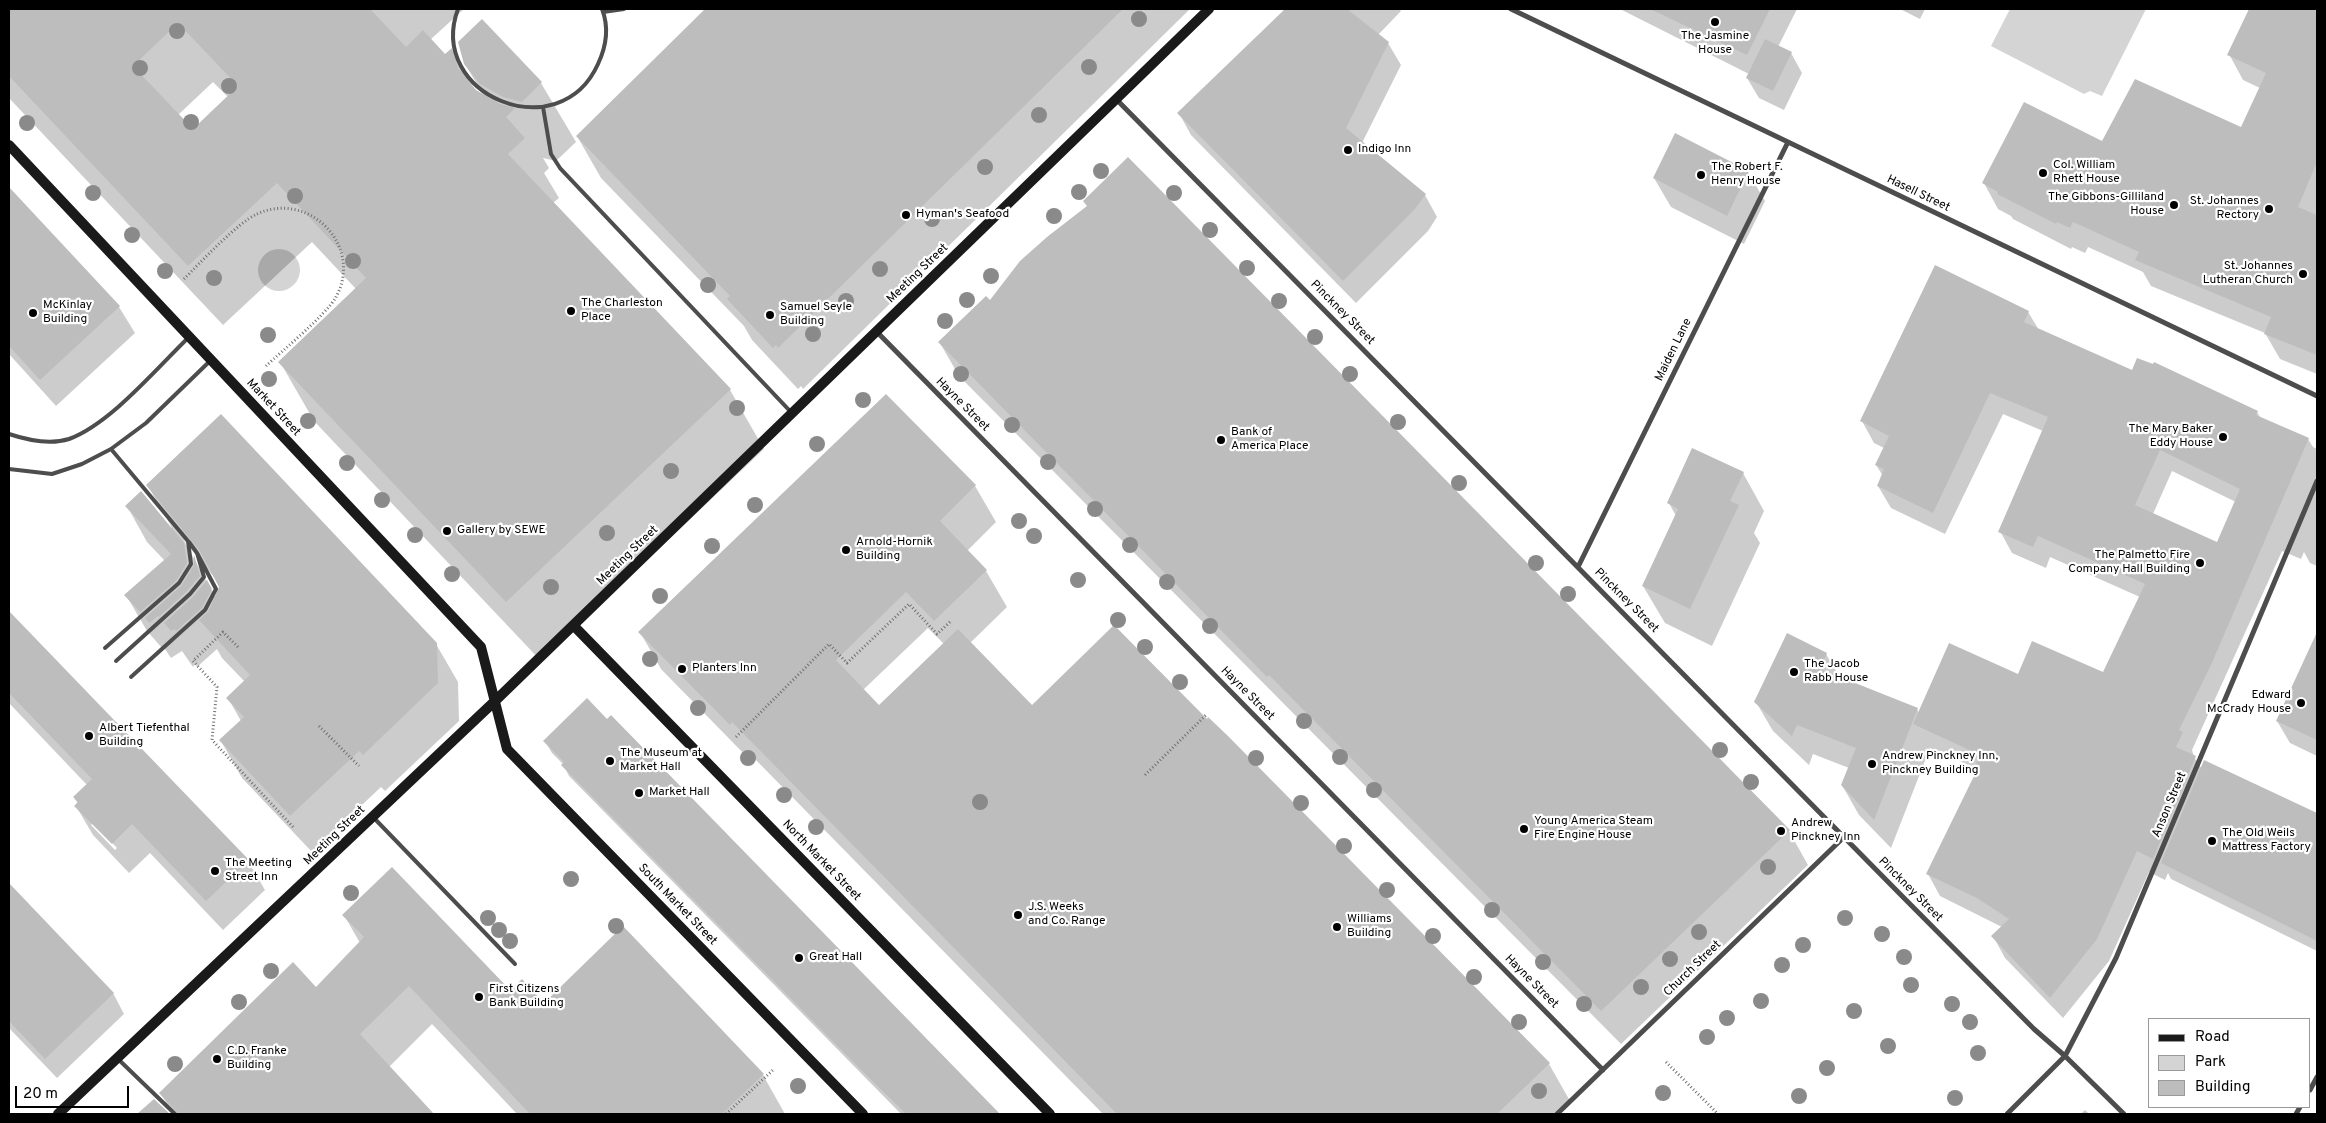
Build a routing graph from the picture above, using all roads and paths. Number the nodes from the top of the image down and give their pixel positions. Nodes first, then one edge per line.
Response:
1 (458, 9) edge
2 (624, 9) edge
3 (1209, 9) edge
4 (1510, 9) edge
5 (602, 10) edge
6 (1116, 99) junction
7 (543, 107) junction
8 (1788, 142) junction
9 (9, 145) edge
10 (184, 279) dead end
11 (876, 332) junction
12 (190, 336) junction
13 (211, 360) junction
14 (266, 366) dead end
15 (2317, 396) edge
16 (793, 414) junction
17 (9, 434) edge
18 (111, 449) junction
19 (9, 469) edge
20 (2317, 481) edge
21 (188, 541) junction
22 (197, 553) junction
23 (1578, 567) junction
24 (950, 621) dead end
25 (574, 626) junction
26 (238, 647) dead end
27 (105, 648) dead end
28 (116, 661) dead end
29 (131, 677) dead end
30 (495, 702) junction
31 (1207, 714) dead end
32 (319, 726) dead end
33 (736, 737) dead end
34 (359, 766) dead end
35 (1145, 776) dead end
36 (373, 817) junction
37 (294, 828) dead end
38 (1844, 837) junction
39 (515, 964) dead end
40 (2065, 1056) junction
41 (118, 1059) junction
42 (1666, 1062) dead end
43 (773, 1070) dead end
44 (1603, 1070) junction
45 (2317, 1077) edge
46 (2311, 1088) edge
47 (58, 1114) edge
48 (175, 1114) edge
49 (726, 1114) edge
50 (863, 1114) edge
51 (1050, 1114) edge
52 (1557, 1114) edge
53 (1718, 1114) edge
54 (2007, 1114) edge
55 (2124, 1114) edge

1 - 7 lane
2 - 5 lane
3 - 6 street, Meeting Street
4 - 8 street, Hasell Street
5 - 7 lane
6 - 11 street, Meeting Street
6 - 23 street, Pinckney Street
7 - 16 lane
8 - 15 street, Hasell Street
8 - 23 street, Maiden Lane
9 - 12 street, Market Street
10 - 14 path
11 - 16 street, Meeting Street
11 - 44 street, Hayne Street
12 - 13 street, Market Street
12 - 17 lane
13 - 18 lane
13 - 30 street, Market Street
16 - 25 street, Meeting Street
18 - 19 lane
18 - 21 lane
20 - 40 street, Anson Street
21 - 22 lane
21 - 27 lane
22 - 28 lane
22 - 29 lane
23 - 38 street, Pinckney Street
24 - 33 path
25 - 30 street, Meeting Street
25 - 51 street, North Market Street
26 - 37 path
30 - 36 street, Meeting Street
30 - 50 street, South Market Street
31 - 35 path
32 - 34 path
36 - 39 lane
36 - 41 street, Meeting Street
38 - 40 street, Pinckney Street
38 - 44 street, Church Street
40 - 54 street, Anson Street
40 - 55 street, Pinckney Street
41 - 47 street, Meeting Street
41 - 48 lane
42 - 53 path
43 - 49 path
44 - 52 street, Church Street
45 - 46 street

